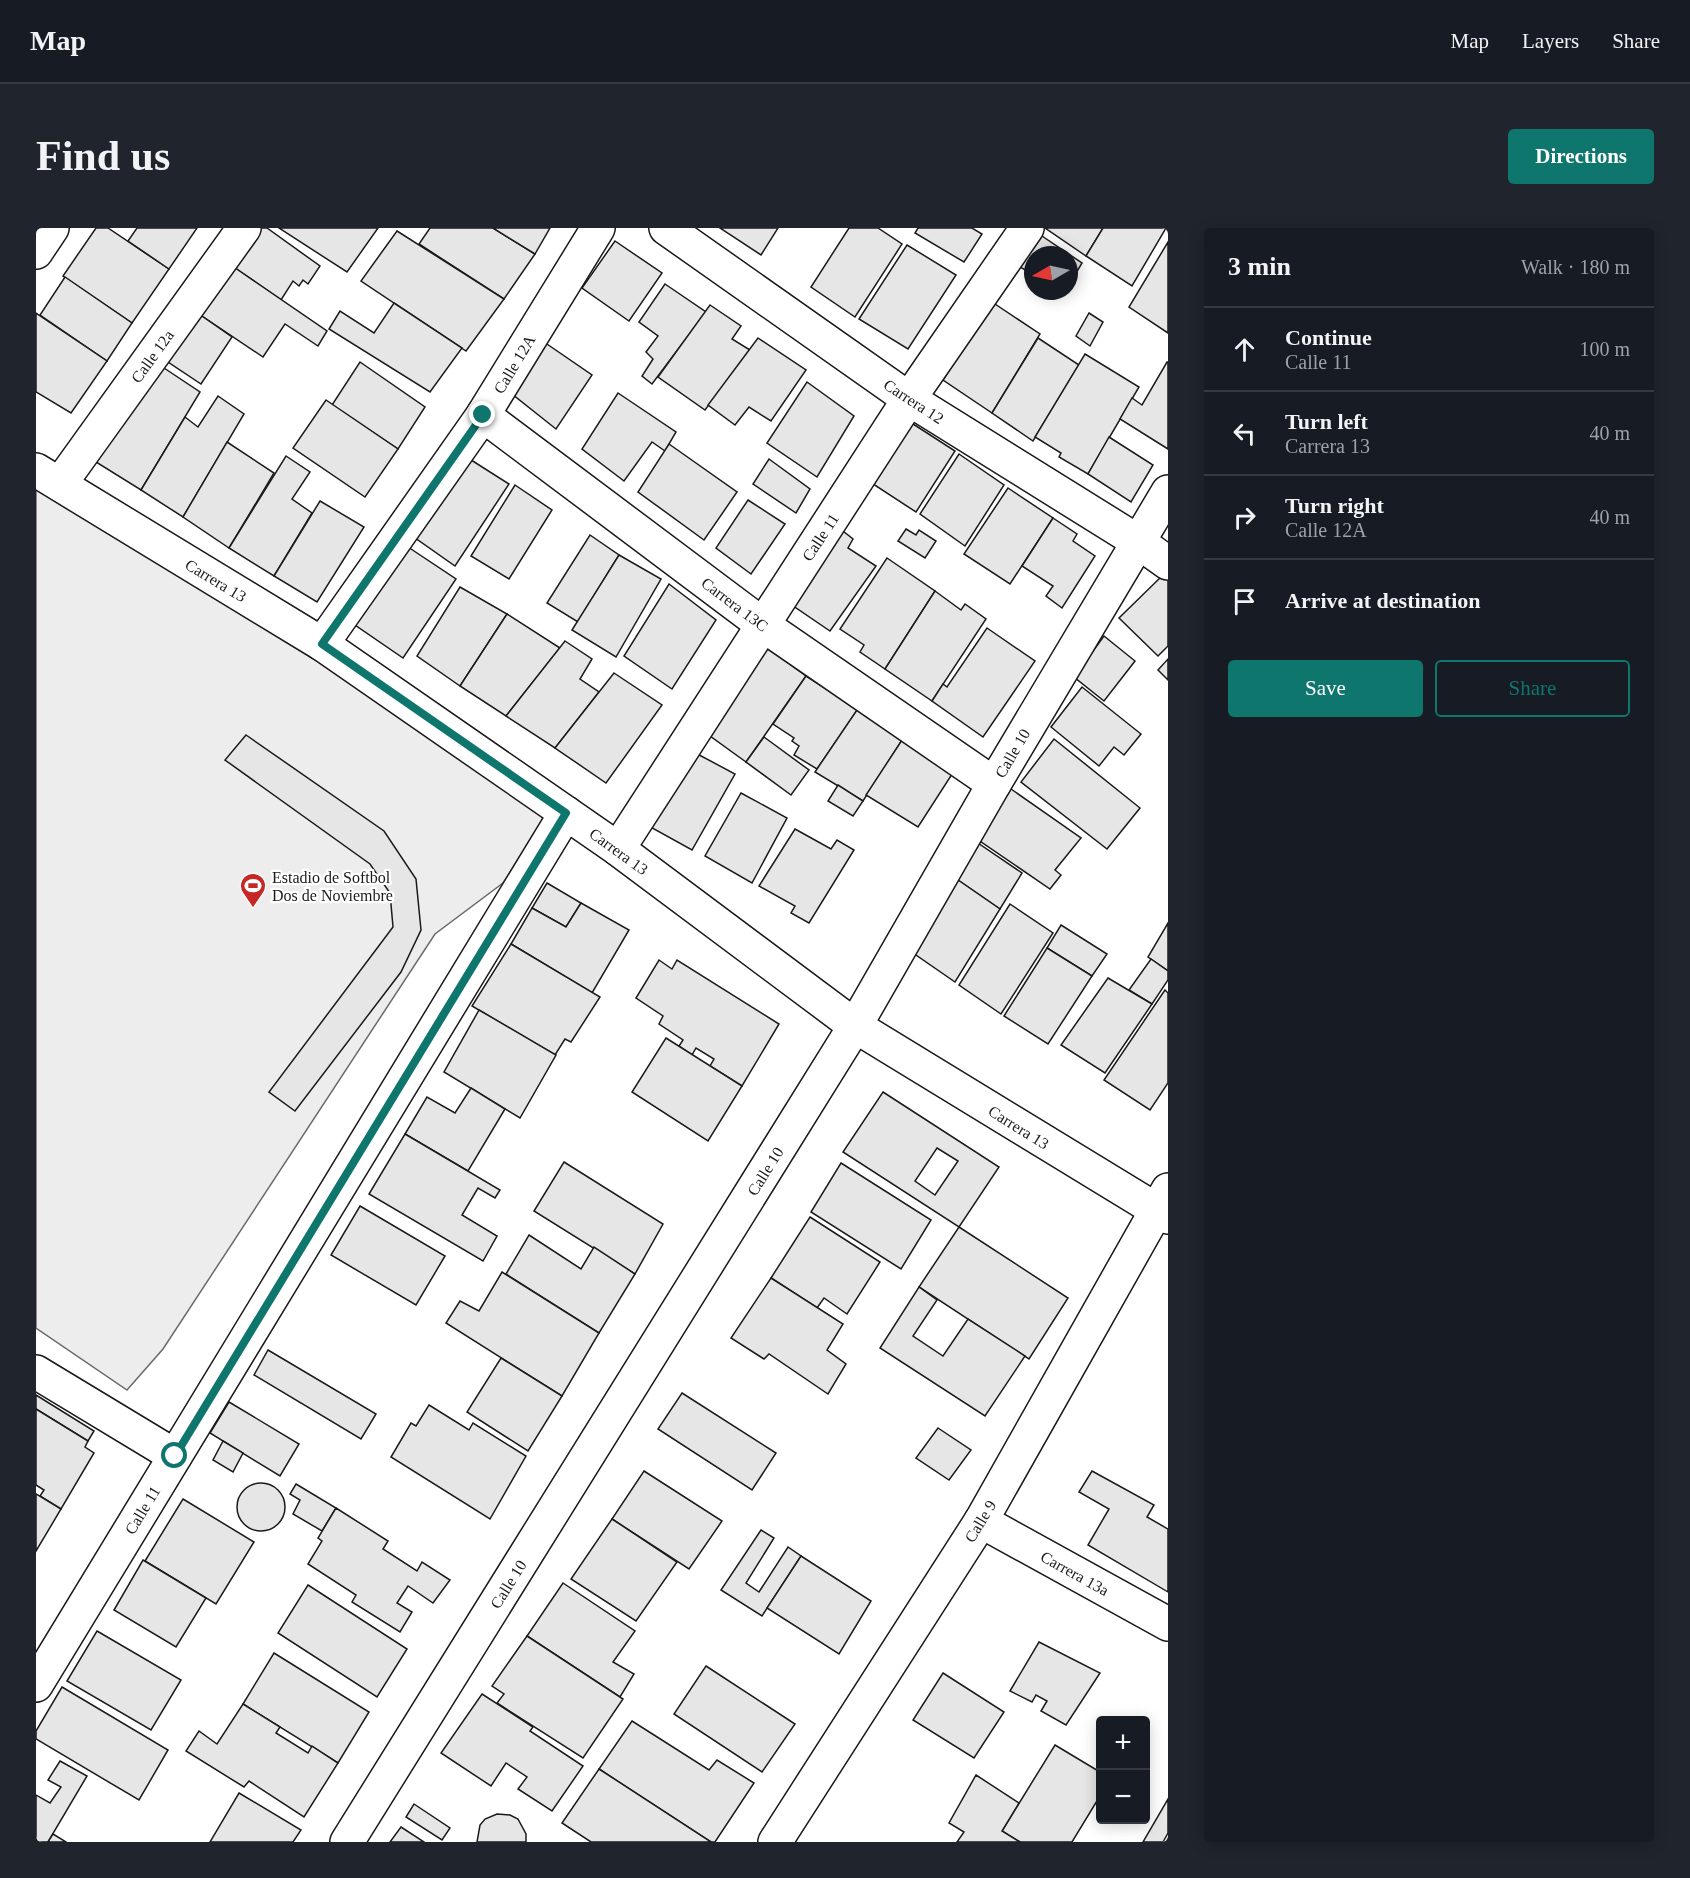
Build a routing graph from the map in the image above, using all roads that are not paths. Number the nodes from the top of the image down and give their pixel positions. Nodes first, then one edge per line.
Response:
1 (52, 228) edge
2 (244, 228) edge
3 (598, 228) edge
4 (666, 228) edge
5 (1027, 228) edge
6 (36, 252) edge
7 (909, 399) junction
8 (483, 415) junction
9 (48, 477) edge
10 (1168, 492) edge
11 (1137, 541) junction
12 (1168, 563) edge
13 (763, 625) junction
14 (322, 644) junction
15 (994, 784) junction
16 (566, 813) junction
17 (618, 849) junction
18 (855, 1026) junction
19 (1164, 1206) edge
20 (36, 1372) edge
21 (175, 1456) junction
22 (981, 1521) junction
23 (1168, 1624) edge
24 (36, 1685) edge
25 (347, 1842) edge
26 (775, 1842) edge

1 - 6 street
2 - 9 street, Calle 12a
3 - 8 street, Calle 12A
4 - 7 street, Carrera 12
5 - 7 street, Calle 11
7 - 11 street, Carrera 12
7 - 13 street, Calle 11
8 - 13 street, Carrera 13C
8 - 14 street, Calle 12A
9 - 14 street, Carrera 13
10 - 11 street, Calle 10
11 - 12 street, Carrera 12
11 - 15 street, Calle 10
13 - 15 street, Carrera 13C
13 - 17 street, Calle 11
14 - 16 street, Carrera 13
15 - 18 street, Calle 10
16 - 17 street, Carrera 13
16 - 21 street, Calle 11
17 - 18 street, Carrera 13
18 - 19 street, Carrera 13
18 - 25 street, Calle 10
19 - 22 street, Calle 9
20 - 21 street
21 - 24 street, Calle 11
22 - 23 street, Carrera 13a
22 - 26 street, Calle 9

